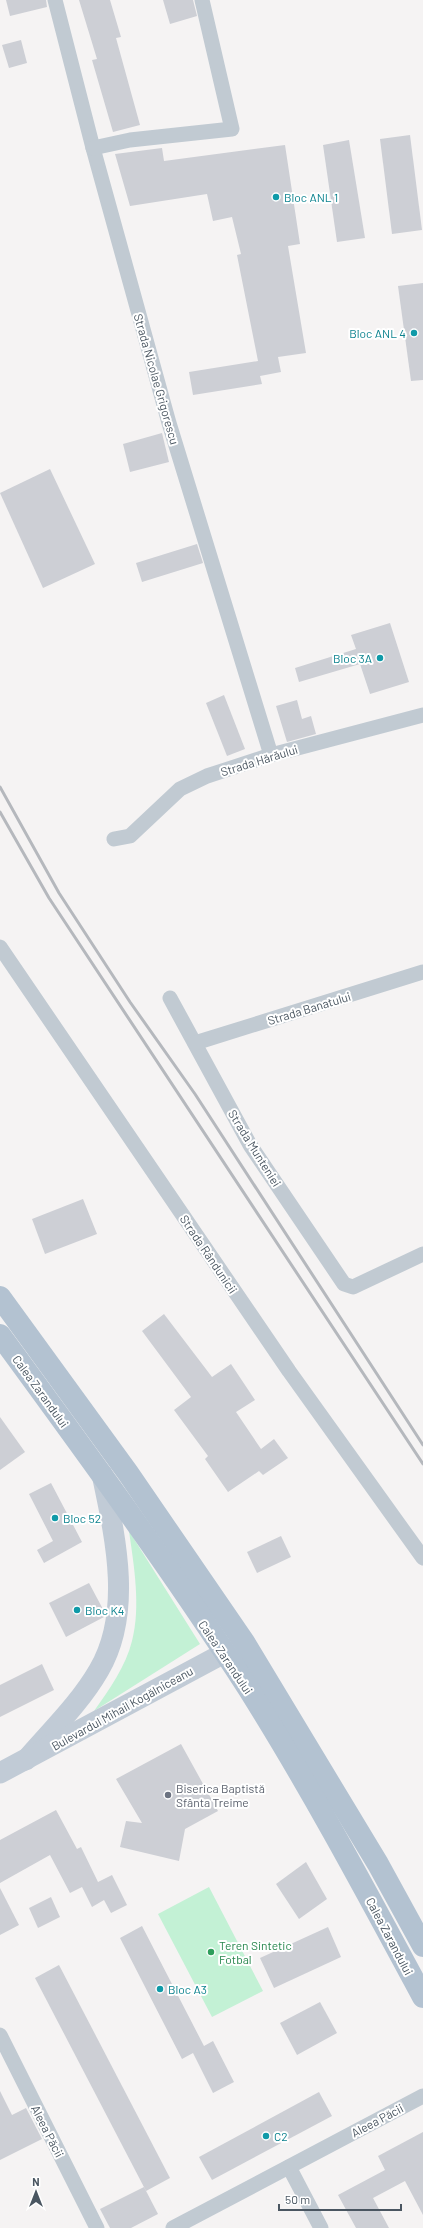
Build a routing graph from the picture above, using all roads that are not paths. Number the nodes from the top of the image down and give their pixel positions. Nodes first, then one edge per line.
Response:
1 (55, 0) edge
2 (202, 0) edge
3 (93, 148) junction
4 (423, 715) edge
5 (271, 755) junction
6 (114, 839) dead end
7 (0, 947) edge
8 (423, 972) edge
9 (170, 998) dead end
10 (195, 1043) junction
11 (423, 1254) edge
12 (0, 1297) edge
13 (0, 1335) edge
14 (102, 1474) junction
15 (423, 1558) edge
16 (244, 1642) junction
17 (224, 1653) junction
18 (26, 1760) junction
19 (0, 1773) edge
20 (420, 1933) edge
21 (423, 1997) edge
22 (0, 2035) edge
23 (423, 2096) edge
24 (289, 2167) junction
25 (97, 2228) edge
26 (173, 2228) edge
27 (321, 2228) edge

1 - 3 street, Strada Nicolae Grigorescu
2 - 3 street
3 - 5 street, Strada Nicolae Grigorescu
4 - 5 street, Strada Hărăului
5 - 6 street, Strada Hărăului
7 - 15 street, Strada Rândunicii
8 - 10 street, Strada Banatului
9 - 10 street, Strada Munteniei
10 - 11 street, Strada Munteniei
12 - 16 main road, Calea Zarandului
13 - 14 main road, Calea Zarandului
14 - 17 main road, Calea Zarandului
14 - 18 street
16 - 17 street, Bulevardul Mihail Kogălniceanu
16 - 20 main road, Calea Zarandului
17 - 18 street, Bulevardul Mihail Kogălniceanu
17 - 21 main road, Calea Zarandului
18 - 19 street, Bulevardul Mihail Kogălniceanu
22 - 25 street, Aleea Păcii
23 - 24 street, Aleea Păcii
24 - 26 street, Aleea Păcii
24 - 27 street

